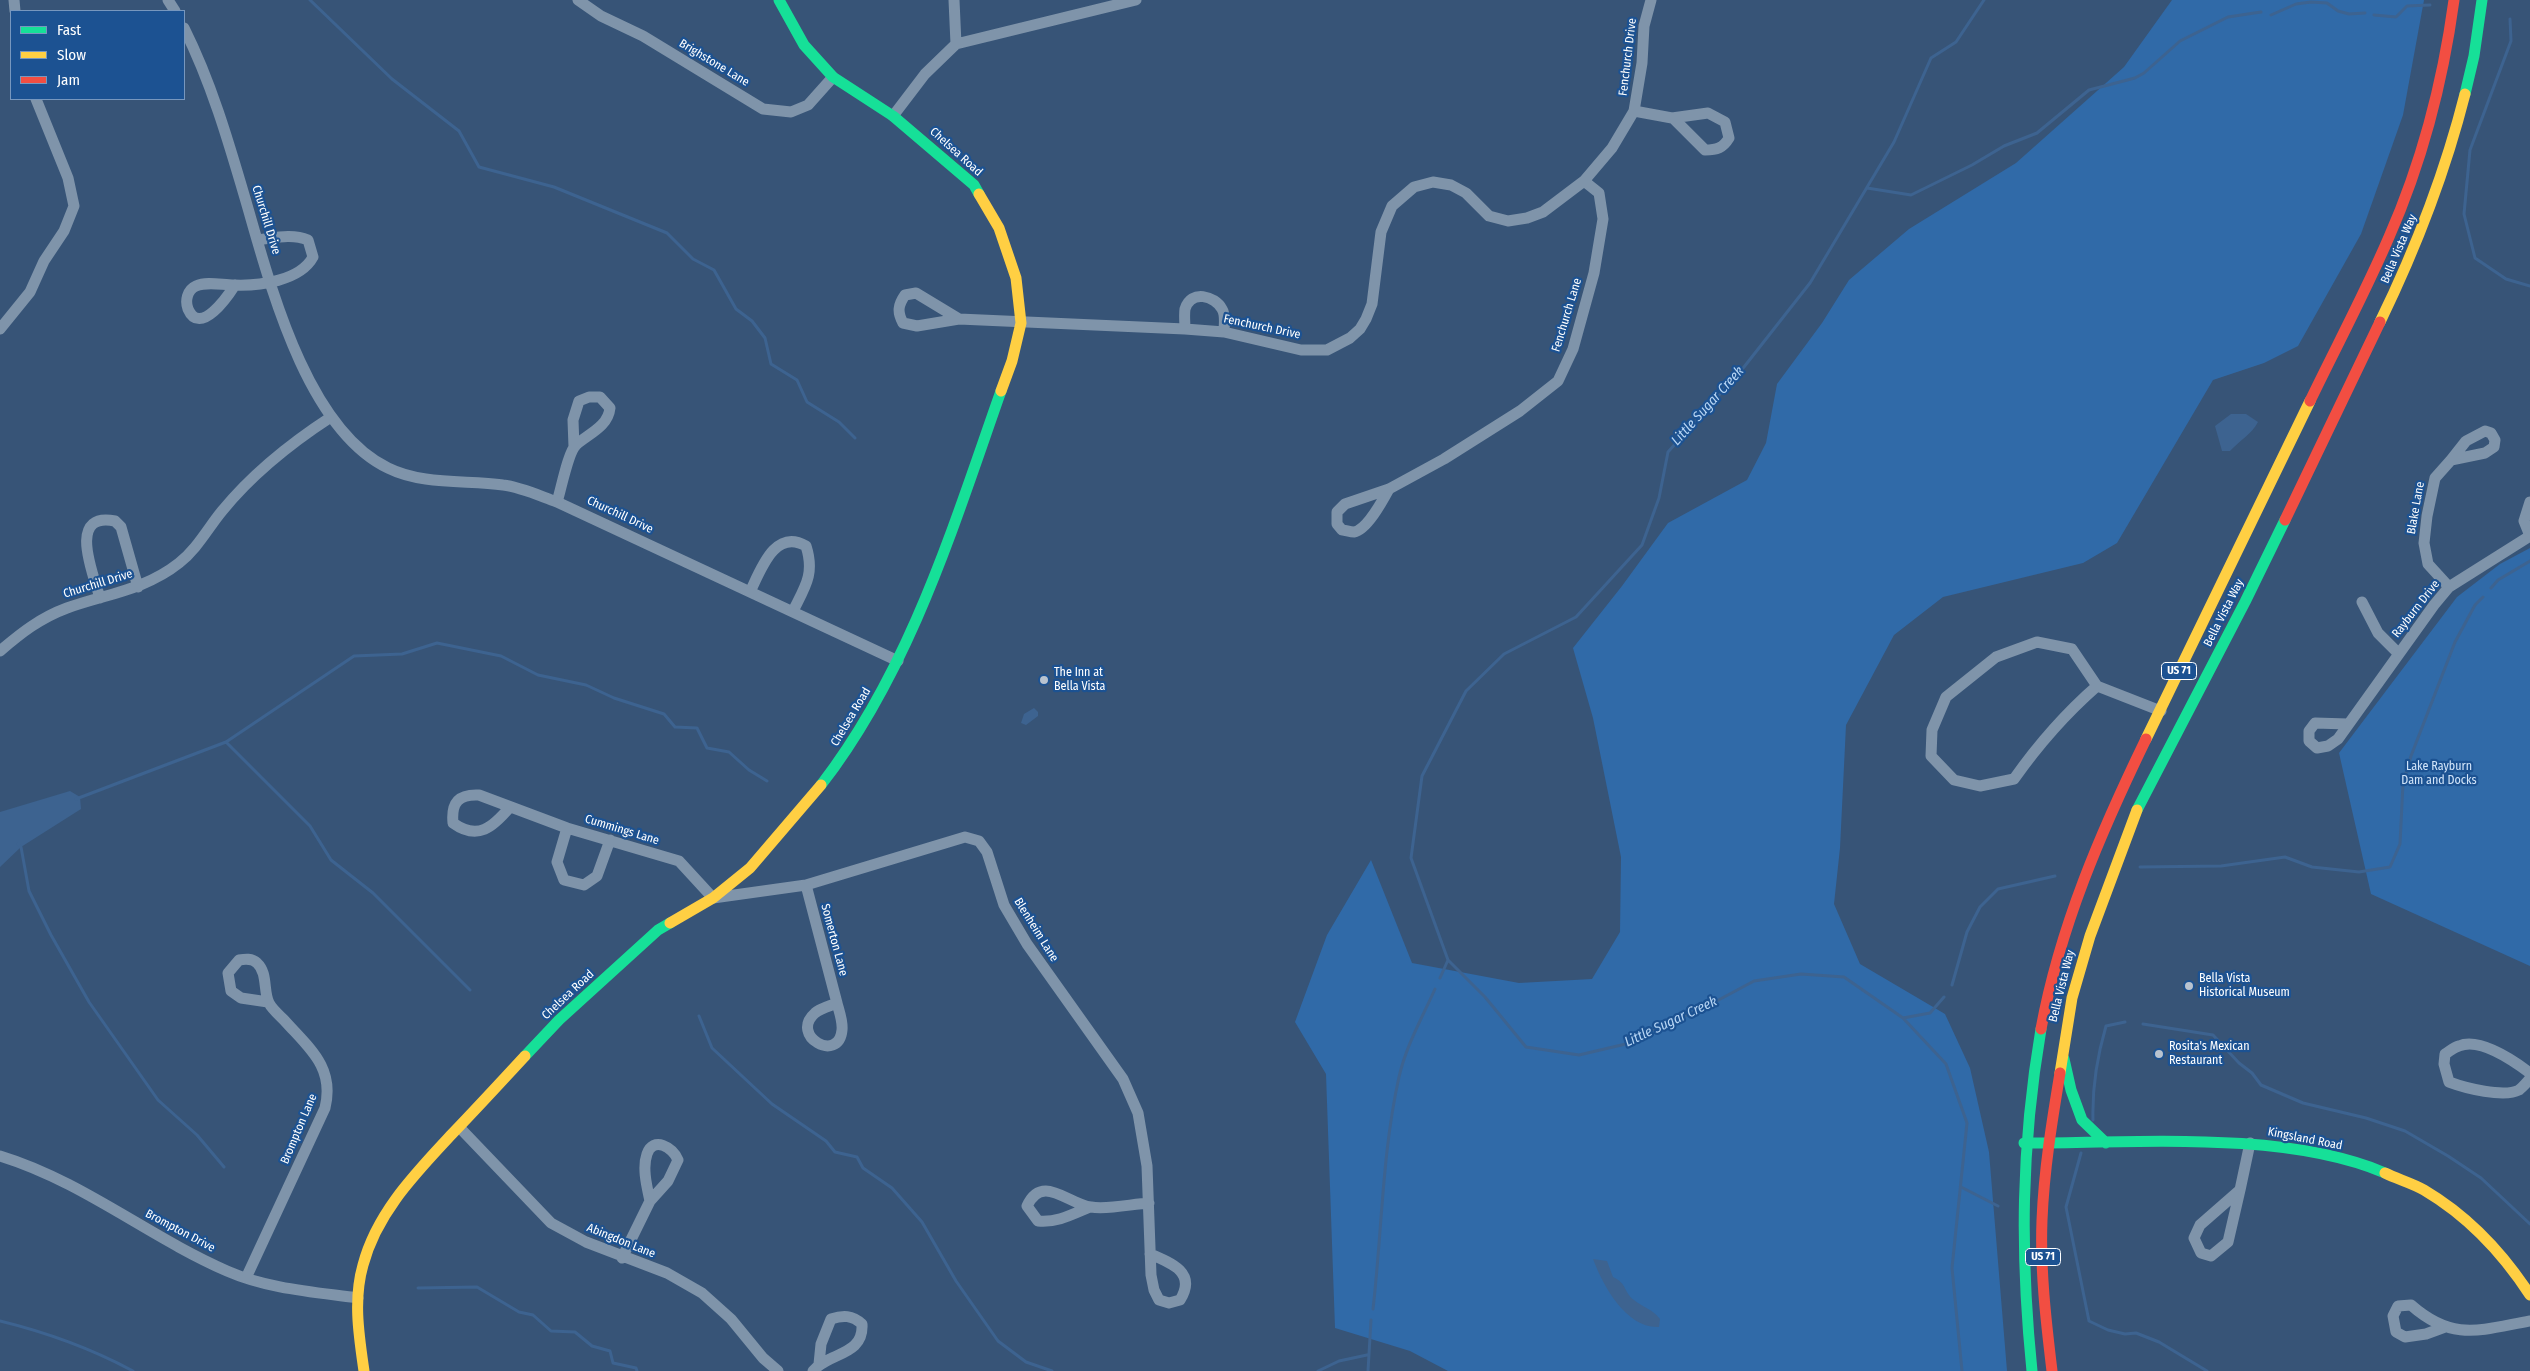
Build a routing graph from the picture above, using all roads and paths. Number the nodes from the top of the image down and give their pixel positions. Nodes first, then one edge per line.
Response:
1 (578, 0) edge
2 (779, 0) edge
3 (954, 0) edge
4 (1136, 0) edge
5 (1651, 0) edge
6 (2454, 0) edge
7 (2482, 0) edge
8 (185, 30) edge
9 (956, 44) junction
10 (833, 78) junction
11 (36, 100) edge
12 (1634, 111) junction
13 (892, 116) junction
14 (1672, 118) junction
15 (1584, 181) junction
16 (257, 240) junction
17 (271, 282) junction
18 (235, 285) dead end
19 (958, 319) junction
20 (1021, 323) junction
21 (0, 329) edge
22 (1185, 329) junction
23 (1224, 332) junction
24 (331, 417) junction
25 (574, 447) dead end
26 (2451, 460) dead end
27 (1389, 489) junction
28 (557, 502) junction
29 (2530, 502) edge
30 (2530, 536) edge
31 (2449, 587) junction
32 (138, 588) junction
33 (750, 592) junction
34 (100, 598) junction
35 (2362, 602) dead end
36 (793, 611) junction
37 (0, 651) edge
38 (2399, 654) junction
39 (898, 661) junction
40 (2097, 686) junction
41 (2161, 710) junction
42 (2348, 724) dead end
43 (510, 807) junction
44 (566, 828) junction
45 (610, 840) junction
46 (806, 884) junction
47 (713, 898) junction
48 (268, 1002) dead end
49 (837, 1003) dead end
50 (2062, 1048) junction
51 (2530, 1073) edge
52 (2530, 1078) edge
53 (460, 1128) junction
54 (2024, 1143) junction
55 (2048, 1143) junction
56 (2106, 1143) junction
57 (2250, 1143) junction
58 (0, 1156) edge
59 (2240, 1190) junction
60 (650, 1201) dead end
61 (1149, 1203) junction
62 (1090, 1207) junction
63 (1150, 1254) dead end
64 (622, 1258) junction
65 (246, 1278) junction
66 (2530, 1295) edge
67 (358, 1298) junction
68 (2530, 1320) edge
69 (2445, 1326) dead end
70 (816, 1367) edge
71 (364, 1371) edge
72 (778, 1371) edge
73 (2032, 1371) edge
74 (2052, 1371) edge

1 - 10 street, Brighstone Lane
2 - 10 main road, Chelsea Road
3 - 9 street
4 - 9 street
5 - 12 street, Fenchurch Drive
6 - 41 main road, Bella Vista Way / US 71
7 - 50 main road, Bella Vista Way / US 71
8 - 16 street, Churchill Drive
9 - 13 street
10 - 13 main road, Chelsea Road
11 - 21 street
12 - 14 street
12 - 15 street, Fenchurch Drive
13 - 20 main road, Chelsea Road
14 - 14 street
15 - 23 street, Fenchurch Drive
15 - 27 street, Fenchurch Lane
16 - 17 street, Churchill Drive
16 - 17 street
17 - 18 street
17 - 24 street, Churchill Drive
19 - 19 street
19 - 20 street, Fenchurch Drive
20 - 22 street, Fenchurch Drive
20 - 39 main road, Chelsea Road
22 - 23 street, Fenchurch Drive
22 - 23 street
24 - 28 street, Churchill Drive
24 - 32 street, Churchill Drive
25 - 28 street
26 - 31 street, Blake Lane
27 - 27 street, Fenchurch Lane
28 - 33 street, Churchill Drive
29 - 30 street
30 - 31 street, Rayburn Drive
31 - 38 street, Rayburn Drive
32 - 34 street, Churchill Drive
32 - 34 street
33 - 36 street, Churchill Drive
33 - 36 street
34 - 37 street, Churchill Drive
35 - 38 street
36 - 39 street, Churchill Drive
38 - 42 street, Rayburn Drive
39 - 47 main road, Chelsea Road
40 - 40 street
40 - 41 street
41 - 54 main road, Bella Vista Way / US 71
43 - 43 street, Cummings Lane
43 - 44 street, Cummings Lane
44 - 45 street, Cummings Lane
44 - 45 street
45 - 47 street, Cummings Lane
46 - 47 street, Blenheim Lane
46 - 49 street, Somerton Lane
46 - 61 street, Blenheim Lane
47 - 53 main road, Chelsea Road
48 - 65 street, Brompton Lane
50 - 55 main road, Bella Vista Way / US 71
50 - 56 main road
51 - 52 street
53 - 64 street, Abingdon Lane
53 - 67 main road, Chelsea Road
54 - 55 main road, Kingsland Road
54 - 73 main road, Bella Vista Way / US 71
55 - 56 main road, Kingsland Road
55 - 74 main road, Bella Vista Way / US 71
56 - 57 main road, Kingsland Road
57 - 59 street
57 - 66 main road, Kingsland Road
58 - 65 street, Brompton Drive
59 - 59 street
60 - 64 street
61 - 62 street
61 - 63 street, Blenheim Lane
62 - 62 street
64 - 72 street, Abingdon Lane
65 - 67 street, Brompton Drive
67 - 71 main road, Chelsea Road
68 - 69 street
70 - 70 street

